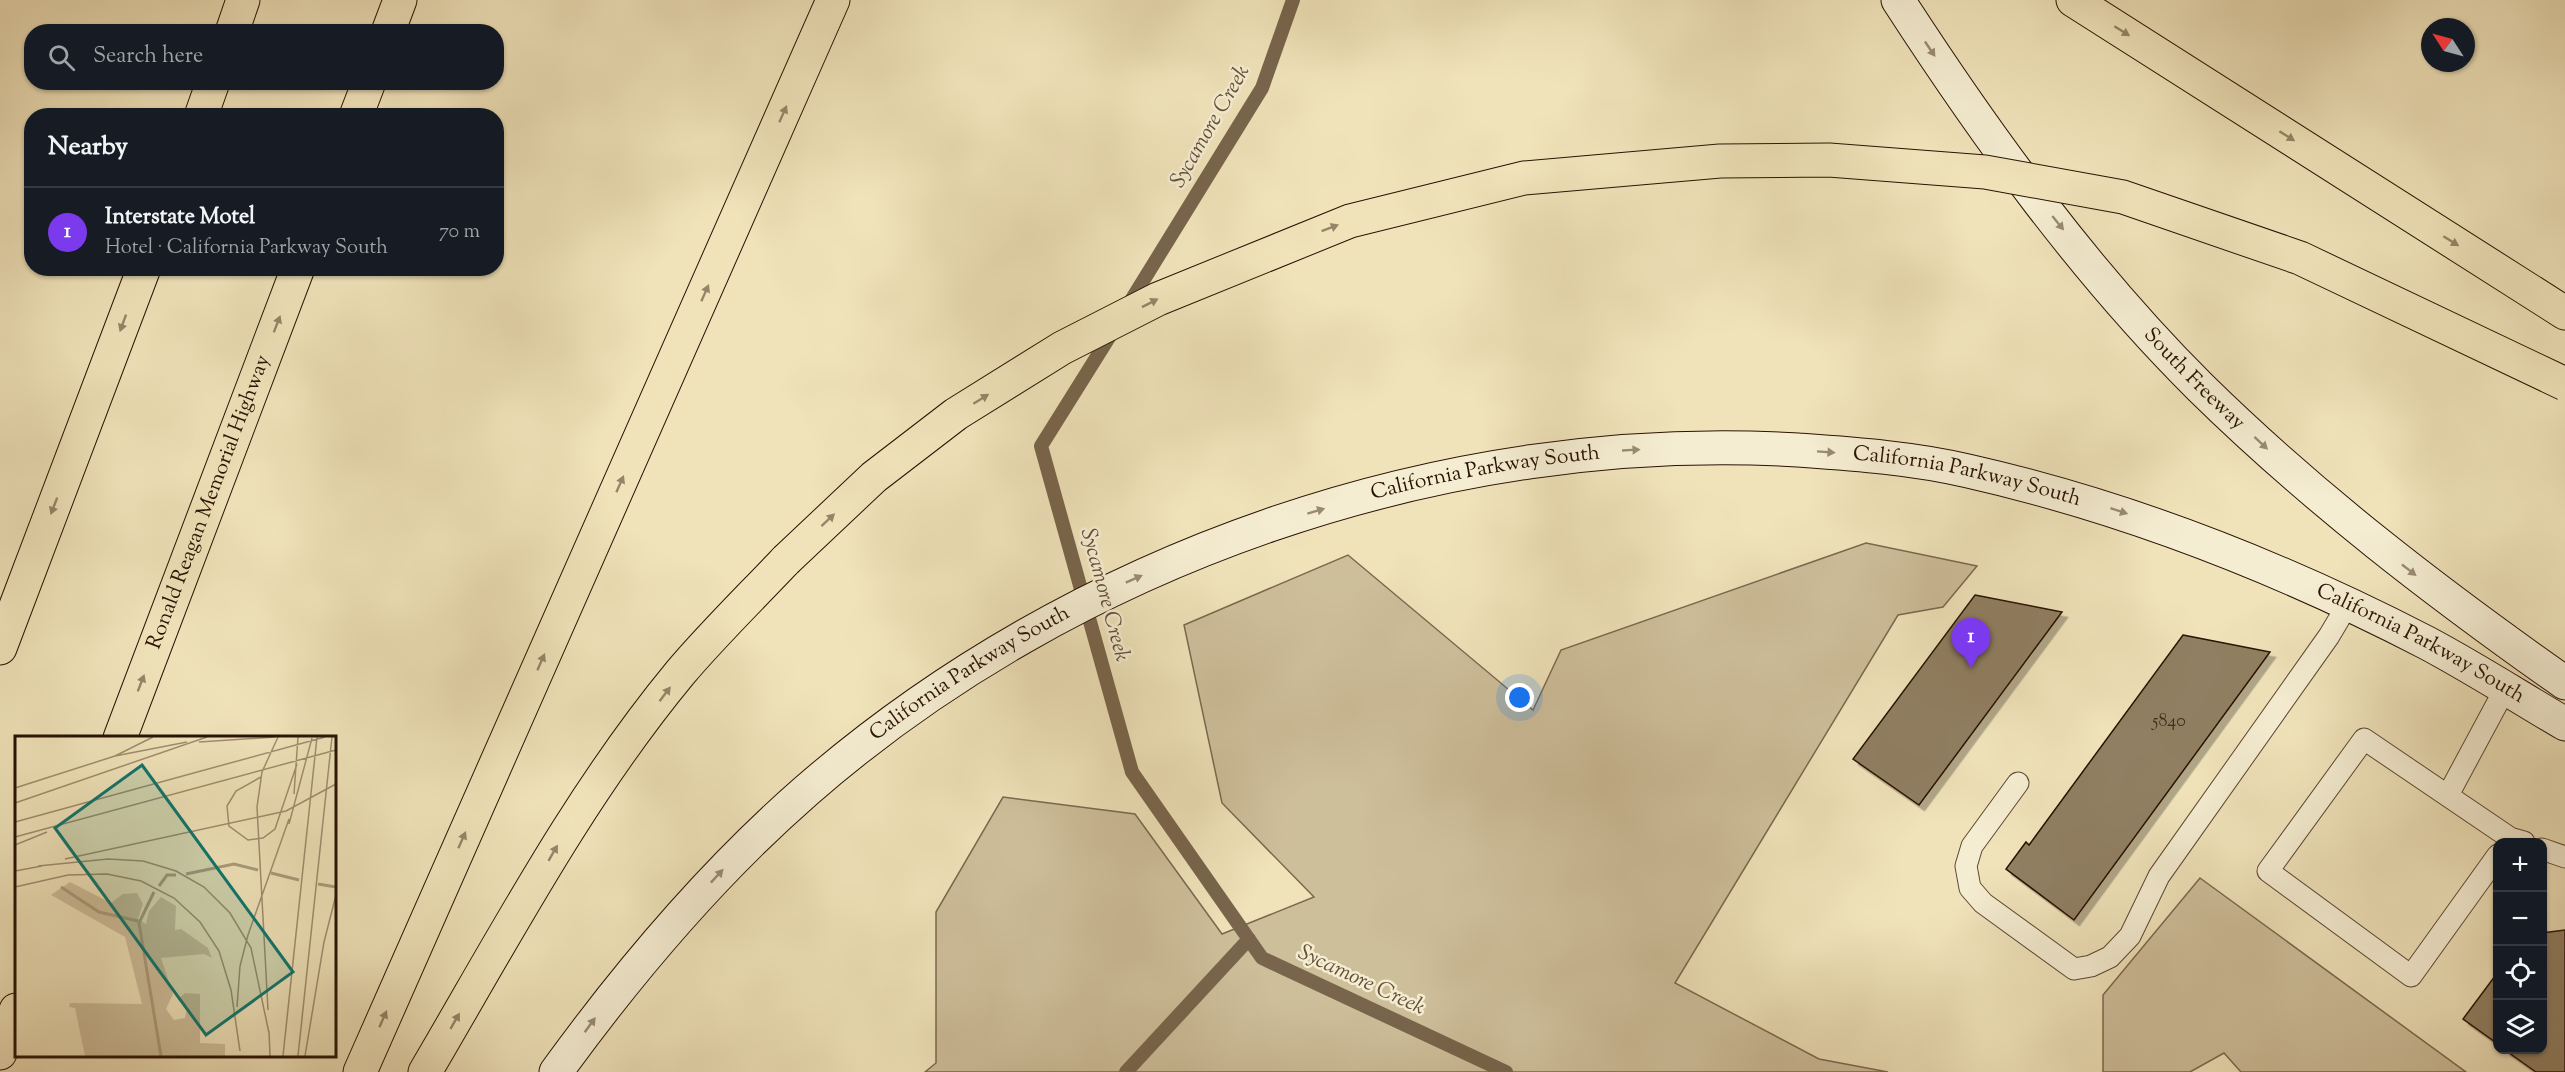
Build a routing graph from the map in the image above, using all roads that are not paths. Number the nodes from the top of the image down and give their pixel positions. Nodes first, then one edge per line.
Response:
1 (243, 0) edge
2 (400, 0) edge
3 (833, 0) edge
4 (1898, 0) edge
5 (2073, 0) edge
6 (235, 24) edge
7 (391, 24) edge
8 (210, 90) edge
9 (366, 90) edge
10 (204, 108) edge
11 (359, 108) edge
12 (141, 276) edge
13 (295, 276) edge
14 (2565, 313) edge
15 (2565, 384) edge
16 (2348, 604) junction
17 (0, 648) edge
18 (2565, 683) edge
19 (2505, 689) junction
20 (2565, 724) edge
21 (121, 736) edge
22 (2018, 783) dead end
23 (2448, 795) junction
24 (2510, 838) edge
25 (2547, 851) edge
26 (2565, 857) edge
27 (2493, 862) edge
28 (15, 1013) edge
29 (0, 1053) edge
30 (360, 1072) edge
31 (425, 1072) edge
32 (556, 1072) edge

1 - 6 highway
2 - 7 highway
30 -> 3 highway
4 -> 18 main road, South Freeway
5 -> 14 highway
8 - 10 highway
9 - 11 highway
12 -> 17 highway
21 -> 13 highway, Ronald Reagan Memorial Highway
31 -> 15 highway, bridge
16 - 19 main road, California Parkway South
16 - 22 lane
32 -> 16 main road, California Parkway South
19 - 20 main road, California Parkway South
19 - 23 lane
23 - 24 lane
23 - 27 lane
25 - 26 lane
28 - 29 highway

